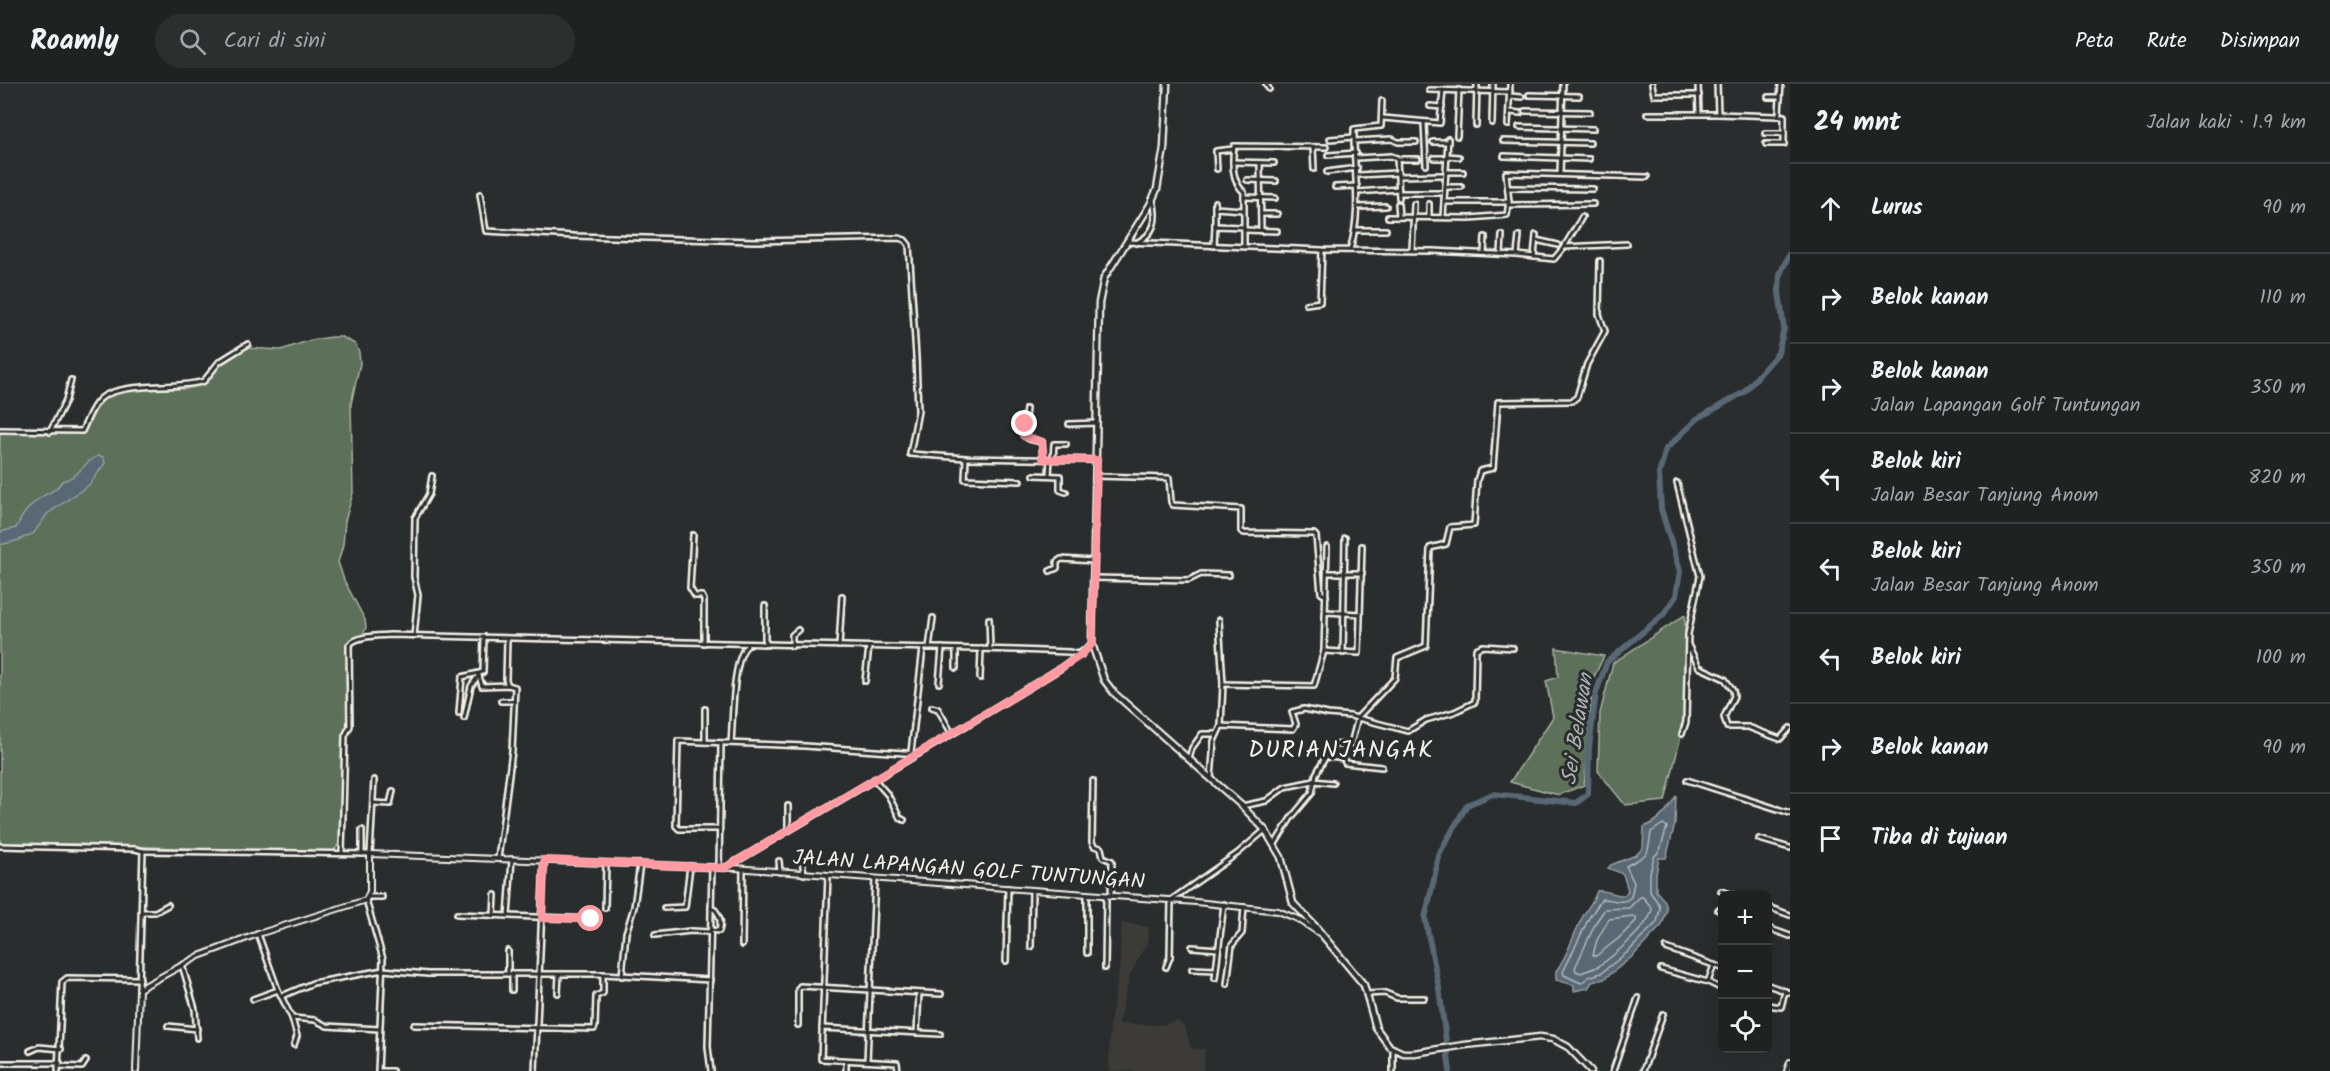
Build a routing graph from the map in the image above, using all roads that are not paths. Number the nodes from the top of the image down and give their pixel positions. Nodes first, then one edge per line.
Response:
1 (1167, 84) edge
2 (1266, 84) edge
3 (1477, 84) edge
4 (1493, 84) edge
5 (1510, 84) edge
6 (1563, 84) edge
7 (1652, 84) edge
8 (1698, 84) edge
9 (1717, 84) edge
10 (1781, 84) edge
11 (1269, 89) dead end
12 (1429, 90) dead end
13 (1443, 90) junction
14 (1459, 90) junction
15 (1477, 91) junction
16 (1493, 91) junction
17 (1510, 94) junction
18 (1529, 95) dead end
19 (1699, 95) junction
20 (1562, 96) junction
21 (1579, 96) dead end
22 (1522, 97) dead end
23 (1768, 97) dead end
24 (1780, 97) junction
25 (1382, 102) dead end
26 (1430, 106) dead end
27 (1442, 107) junction
28 (1525, 111) dead end
29 (1509, 112) junction
30 (1562, 112) junction
31 (1590, 112) dead end
32 (1520, 113) dead end
33 (1647, 114) dead end
34 (1699, 114) junction
35 (1718, 114) junction
36 (1776, 116) junction
37 (1383, 118) junction
38 (1424, 123) junction
39 (1492, 123) dead end
40 (1476, 125) dead end
41 (1508, 125) dead end
42 (1519, 127) dead end
43 (1562, 128) junction
44 (1593, 129) dead end
45 (1765, 133) dead end
46 (1784, 133) junction
47 (1457, 136) dead end
48 (1330, 139) dead end
49 (1354, 139) junction
50 (1503, 141) dead end
51 (1416, 142) dead end
52 (1433, 142) dead end
53 (1561, 142) junction
54 (1590, 143) dead end
55 (1766, 144) dead end
56 (1312, 147) junction
57 (1326, 147) dead end
58 (1233, 149) junction
59 (1356, 153) junction
60 (1328, 155) dead end
61 (1504, 156) dead end
62 (1447, 157) junction
63 (1459, 157) dead end
64 (1356, 158) junction
65 (1434, 158) dead end
66 (1561, 158) junction
67 (1397, 159) junction
68 (1418, 159) dead end
69 (1589, 159) dead end
70 (1233, 162) junction
71 (1260, 163) junction
72 (1274, 163) dead end
73 (1426, 165) dead end
74 (1357, 168) junction
75 (1217, 169) dead end
76 (1314, 169) dead end
77 (1328, 172) dead end
78 (1446, 172) junction
79 (1463, 172) dead end
80 (1398, 174) junction
81 (1560, 174) junction
82 (1358, 175) junction
83 (1442, 176) dead end
84 (1647, 177) dead end
85 (1248, 180) dead end
86 (1261, 181) junction
87 (1276, 181) dead end
88 (1358, 186) junction
89 (1335, 187) dead end
90 (1445, 187) junction
91 (1461, 187) dead end
92 (1507, 188) junction
93 (1593, 189) dead end
94 (1399, 191) junction
95 (1358, 192) junction
96 (1441, 193) dead end
97 (480, 194) dead end
98 (1244, 197) junction
99 (1261, 198) junction
100 (1275, 198) dead end
101 (1399, 198) dead end
102 (1153, 200) junction
103 (1215, 202) dead end
104 (1444, 202) junction
105 (1398, 204) dead end
106 (1414, 204) dead end
107 (1429, 204) dead end
108 (1508, 204) junction
109 (1593, 204) dead end
110 (1386, 206) dead end
111 (1358, 207) junction
112 (1215, 208) junction
113 (1244, 210) junction
114 (1261, 213) junction
115 (1277, 214) dead end
116 (1415, 216) junction
117 (1429, 216) junction
118 (1388, 217) dead end
119 (1398, 217) junction
120 (1443, 217) junction
121 (1582, 217) dead end
122 (1215, 226) junction
123 (1244, 229) junction
124 (1356, 230) junction
125 (1386, 230) dead end
126 (1261, 231) junction
127 (1277, 231) dead end
128 (1502, 235) dead end
129 (1536, 235) dead end
130 (1519, 236) dead end
131 (1485, 237) dead end
132 (1536, 240) junction
133 (1127, 242) junction
134 (1136, 244) junction
135 (1558, 244) dead end
136 (1627, 244) dead end
137 (1214, 246) junction
138 (1244, 246) junction
139 (1564, 247) junction
140 (1322, 250) junction
141 (1350, 250) junction
142 (1412, 250) junction
143 (1484, 253) junction
144 (1501, 254) junction
145 (1517, 255) junction
146 (1534, 257) junction
147 (1600, 261) dead end
148 (1306, 304) dead end
149 (248, 344) dead end
150 (71, 380) dead end
151 (1026, 409) dead end
152 (1097, 423) junction
153 (1069, 424) dead end
154 (0, 430) edge
155 (51, 432) junction
156 (1066, 444) dead end
157 (966, 458) junction
158 (1043, 459) junction
159 (1052, 459) junction
160 (1097, 460) junction
161 (1034, 475) dead end
162 (432, 476) dead end
163 (1049, 476) junction
164 (1096, 476) junction
165 (1020, 481) dead end
166 (1677, 483) dead end
167 (1066, 492) dead end
168 (693, 536) dead end
169 (1345, 538) dead end
170 (1362, 546) dead end
171 (1327, 547) dead end
172 (1094, 561) junction
173 (1050, 571) dead end
174 (1327, 573) junction
175 (1345, 573) junction
176 (1362, 573) junction
177 (1229, 575) dead end
178 (1094, 578) junction
179 (842, 596) dead end
180 (1326, 596) junction
181 (765, 606) dead end
182 (1326, 612) junction
183 (1344, 613) junction
184 (1361, 614) junction
185 (933, 618) dead end
186 (989, 620) dead end
187 (1219, 620) dead end
188 (798, 630) dead end
189 (414, 636) junction
190 (484, 637) junction
191 (507, 639) junction
192 (704, 643) junction
193 (1092, 644) junction
194 (1688, 644) junction
195 (749, 645) junction
196 (767, 645) junction
197 (792, 646) junction
198 (839, 646) junction
199 (869, 647) junction
200 (923, 648) junction
201 (929, 648) junction
202 (942, 648) junction
203 (1513, 648) dead end
204 (956, 649) junction
205 (981, 649) junction
206 (990, 649) junction
207 (1324, 651) junction
208 (1343, 652) junction
209 (1081, 655) junction
210 (956, 668) dead end
211 (479, 675) junction
212 (980, 678) dead end
213 (865, 681) dead end
214 (939, 683) dead end
215 (1223, 684) junction
216 (508, 685) junction
217 (501, 701) dead end
218 (514, 701) junction
219 (932, 707) dead end
220 (705, 709) dead end
221 (459, 713) dead end
222 (1358, 717) junction
223 (464, 718) dead end
224 (1221, 726) junction
225 (1790, 728) edge
226 (952, 734) junction
227 (1216, 734) junction
228 (1682, 734) dead end
229 (705, 742) junction
230 (731, 743) junction
231 (721, 744) junction
232 (911, 752) junction
233 (919, 754) junction
234 (1330, 757) junction
235 (1189, 759) junction
236 (1383, 767) dead end
237 (1211, 778) junction
238 (874, 779) junction
239 (374, 780) dead end
240 (1687, 780) dead end
241 (1093, 781) dead end
242 (1314, 781) junction
243 (1333, 783) dead end
244 (393, 791) dead end
245 (373, 803) junction
246 (788, 806) dead end
247 (1242, 806) junction
248 (1790, 813) edge
249 (904, 820) dead end
250 (718, 829) junction
251 (362, 830) dead end
252 (1265, 830) junction
253 (788, 831) junction
254 (1759, 839) dead end
255 (1275, 844) junction
256 (0, 846) edge
257 (1790, 848) edge
258 (143, 851) junction
259 (342, 853) junction
260 (362, 854) junction
261 (370, 854) junction
262 (802, 858) dead end
263 (498, 859) junction
264 (512, 859) junction
265 (544, 860) junction
266 (779, 861) dead end
267 (606, 863) junction
268 (640, 864) junction
269 (690, 866) junction
270 (712, 867) junction
271 (719, 868) junction
272 (725, 868) junction
273 (743, 869) junction
274 (780, 872) junction
275 (804, 874) junction
276 (828, 875) junction
277 (875, 879) junction
278 (1008, 888) junction
279 (1032, 890) junction
280 (1087, 894) junction
281 (495, 895) dead end
282 (1108, 896) junction
283 (382, 897) dead end
284 (368, 899) junction
285 (1171, 900) junction
286 (1224, 904) junction
287 (168, 905) dead end
288 (1244, 906) junction
289 (605, 908) dead end
290 (664, 908) dead end
291 (711, 908) junction
292 (1772, 909) edge
293 (142, 912) junction
294 (457, 914) dead end
295 (1790, 915) edge
296 (494, 916) junction
297 (508, 916) junction
298 (542, 918) junction
299 (591, 919) dead end
300 (1772, 930) edge
301 (710, 931) junction
302 (1319, 933) junction
303 (258, 934) junction
304 (655, 935) dead end
305 (1790, 936) edge
306 (742, 945) dead end
307 (1031, 947) dead end
308 (1192, 947) dead end
309 (1666, 948) dead end
310 (1218, 949) junction
311 (508, 951) dead end
312 (1087, 953) dead end
313 (1006, 961) dead end
314 (182, 965) junction
315 (1714, 965) junction
316 (1718, 966) edge
317 (1166, 967) dead end
318 (1106, 968) dead end
319 (1192, 969) dead end
320 (1661, 969) dead end
321 (383, 970) junction
322 (1216, 970) junction
323 (510, 973) junction
324 (539, 974) junction
325 (603, 974) junction
326 (559, 975) junction
327 (622, 976) junction
328 (1215, 978) dead end
329 (140, 980) junction
330 (710, 980) junction
331 (1708, 982) junction
332 (1227, 984) dead end
333 (1772, 987) edge
334 (823, 988) junction
335 (1718, 988) edge
336 (140, 989) junction
337 (278, 990) junction
338 (512, 990) dead end
339 (870, 990) junction
340 (1785, 991) junction
341 (558, 993) dead end
342 (919, 993) junction
343 (1790, 993) edge
344 (941, 994) dead end
345 (1367, 994) junction
346 (282, 996) junction
347 (1424, 998) dead end
348 (1638, 998) dead end
349 (253, 999) dead end
350 (1772, 1006) edge
351 (1663, 1014) dead end
352 (292, 1018) junction
353 (414, 1025) dead end
354 (798, 1025) dead end
355 (168, 1026) dead end
356 (537, 1028) junction
357 (822, 1028) junction
358 (197, 1029) junction
359 (379, 1029) junction
360 (868, 1030) junction
361 (917, 1033) junction
362 (940, 1034) dead end
363 (197, 1038) dead end
364 (294, 1045) dead end
365 (1393, 1048) junction
366 (61, 1049) junction
367 (30, 1051) dead end
368 (86, 1060) dead end
369 (846, 1061) junction
370 (867, 1061) junction
371 (1790, 1062) edge
372 (0, 1063) edge
373 (59, 1067) edge
374 (136, 1071) edge
375 (378, 1071) edge
376 (392, 1071) edge
377 (536, 1071) edge
378 (711, 1071) edge
379 (846, 1071) edge
380 (898, 1071) edge
381 (1393, 1071) edge
382 (1591, 1071) edge
383 (1613, 1071) edge
384 (1643, 1071) edge
385 (1787, 1071) edge

1 - 102 main road
2 - 11 street
3 - 15 street
4 - 16 street
5 - 17 street
6 - 20 street
7 - 19 street
8 - 19 street
9 - 35 street
10 - 24 street
12 - 13 street
13 - 14 street
13 - 27 street
14 - 15 street
14 - 47 street
15 - 16 street
15 - 40 street
16 - 17 street
16 - 39 street
17 - 22 street
17 - 29 street
18 - 20 street
19 - 34 street
20 - 21 street
20 - 30 street
23 - 24 street
24 - 36 street
25 - 37 street
26 - 27 street
27 - 38 street
28 - 30 street
29 - 32 street
29 - 41 street
30 - 31 street
30 - 43 street
33 - 34 street
34 - 35 street
35 - 36 street
36 - 46 street
37 - 38 street
37 - 49 street
38 - 73 street
42 - 43 street
43 - 44 street
43 - 53 street
45 - 46 street
46 - 55 street
48 - 49 street
49 - 51 street
49 - 59 street
50 - 53 street
52 - 62 street
53 - 54 street
53 - 66 street
56 - 57 street
56 - 58 street
56 - 76 street
58 - 70 street
58 - 75 street
59 - 60 street
59 - 64 street
61 - 66 street
62 - 63 street
62 - 65 street
62 - 78 street
64 - 67 street
64 - 74 street
66 - 69 street
66 - 81 street
67 - 68 street
67 - 80 street
70 - 71 street
70 - 98 street
71 - 72 street
71 - 86 street
74 - 77 street
74 - 82 street
78 - 79 street
78 - 90 street
80 - 82 street
80 - 83 street
80 - 94 street
81 - 84 street
81 - 92 street
82 - 88 street
85 - 86 street
86 - 87 street
86 - 99 street
88 - 89 street
88 - 95 street
90 - 91 street
90 - 104 street
92 - 93 street
92 - 108 street
94 - 95 street
94 - 96 street
94 - 101 street
95 - 111 street
97 - 157 street
98 - 99 street
98 - 113 street
99 - 100 street
99 - 114 street
102 - 133 main road
102 - 134 street
103 - 112 street
104 - 108 street
104 - 120 street
105 - 119 street
106 - 116 street
107 - 117 street
108 - 109 street
108 - 120 street
110 - 111 street
111 - 124 street
112 - 113 street
112 - 122 street
113 - 123 street
114 - 115 street
114 - 126 street
116 - 117 street
116 - 119 street
116 - 142 street
117 - 120 street
118 - 119 street
121 - 139 street
122 - 123 street
122 - 137 street
123 - 126 street
123 - 138 street
124 - 125 street
124 - 141 street
126 - 127 street
128 - 144 street
129 - 132 street
130 - 145 street
131 - 143 street
132 - 135 street
132 - 146 street
133 - 134 street
133 - 152 main road
134 - 137 street
136 - 139 street
137 - 138 street
138 - 140 street
139 - 146 street
140 - 141 street
140 - 148 street
141 - 142 street
142 - 143 street
143 - 144 street
144 - 145 street
145 - 146 street
147 - 222 street
149 - 155 street
150 - 155 street
151 - 158 street
152 - 153 street
152 - 160 main road
154 - 155 street
156 - 159 street
157 - 158 street
157 - 165 street
158 - 159 street
159 - 160 street
159 - 163 street
160 - 164 main road
161 - 163 street
162 - 189 street
163 - 167 street
164 - 172 main road
164 - 180 street
166 - 194 street
168 - 192 street
169 - 175 street
170 - 176 street
171 - 174 street
172 - 173 street
172 - 178 main road
174 - 175 street
174 - 180 street
175 - 176 street
175 - 183 street
176 - 184 street
177 - 178 street
178 - 193 main road
179 - 198 street
180 - 182 street
181 - 196 street
182 - 183 street
182 - 207 street
183 - 184 street
183 - 208 street
184 - 208 street
185 - 201 street
186 - 206 street
187 - 215 street
188 - 197 street
189 - 190 street
189 - 259 street
190 - 191 street
190 - 211 street
191 - 192 street
191 - 216 street
192 - 195 street
193 - 209 street
193 - 235 main road
194 - 225 street
194 - 228 street
195 - 196 street
195 - 230 street
196 - 197 street
197 - 198 street
198 - 199 street
199 - 200 street
199 - 213 street
200 - 201 street
200 - 232 street
201 - 202 street
202 - 204 street
202 - 214 street
203 - 222 street
204 - 205 street
204 - 210 street
205 - 206 street
205 - 212 street
206 - 209 street
207 - 208 street
207 - 215 street
209 - 226 street
211 - 216 street
211 - 221 street
211 - 223 street
215 - 224 street
216 - 218 street
217 - 218 street
218 - 263 street
219 - 226 street
220 - 229 street
222 - 224 street
222 - 234 street
224 - 227 street
226 - 233 street
227 - 235 street
227 - 237 street
229 - 231 street
229 - 250 street
230 - 231 street
230 - 232 street
231 - 250 street
232 - 233 street
233 - 238 street
234 - 236 street
234 - 242 street
235 - 237 main road
237 - 247 main road
238 - 249 street
238 - 253 street
239 - 245 street
240 - 248 street
241 - 282 street
242 - 243 street
242 - 247 street
242 - 255 street
244 - 245 street
245 - 261 street
246 - 253 street
247 - 252 main road
250 - 271 street
251 - 260 street
252 - 255 main road
252 - 285 street
253 - 272 street
254 - 257 street
255 - 302 main road
256 - 258 street
258 - 259 street
258 - 293 street
259 - 260 street
260 - 261 street
261 - 263 street, JALAN LAPANGAN GOLF TUNTUNGAN
261 - 284 street
262 - 275 street
263 - 264 street, JALAN LAPANGAN GOLF TUNTUNGAN
264 - 265 street, JALAN LAPANGAN GOLF TUNTUNGAN
264 - 297 street
265 - 267 street, JALAN LAPANGAN GOLF TUNTUNGAN
265 - 298 street
266 - 274 street
267 - 268 street, JALAN LAPANGAN GOLF TUNTUNGAN
267 - 289 street
268 - 269 street, JALAN LAPANGAN GOLF TUNTUNGAN
268 - 327 street
269 - 270 street, JALAN LAPANGAN GOLF TUNTUNGAN
269 - 290 street
270 - 271 street, JALAN LAPANGAN GOLF TUNTUNGAN
270 - 291 street
271 - 272 street, JALAN LAPANGAN GOLF TUNTUNGAN
272 - 273 street, JALAN LAPANGAN GOLF TUNTUNGAN
273 - 274 street, JALAN LAPANGAN GOLF TUNTUNGAN
273 - 306 street
274 - 275 street, JALAN LAPANGAN GOLF TUNTUNGAN
275 - 276 street, JALAN LAPANGAN GOLF TUNTUNGAN
276 - 277 street, JALAN LAPANGAN GOLF TUNTUNGAN
276 - 334 street
277 - 278 street, JALAN LAPANGAN GOLF TUNTUNGAN
277 - 339 street
278 - 279 street, JALAN LAPANGAN GOLF TUNTUNGAN
278 - 313 street
279 - 280 street, JALAN LAPANGAN GOLF TUNTUNGAN
279 - 307 street
280 - 282 street, JALAN LAPANGAN GOLF TUNTUNGAN
280 - 312 street
281 - 296 street
282 - 285 street, JALAN LAPANGAN GOLF TUNTUNGAN
282 - 318 street
283 - 284 street
284 - 303 street
284 - 321 street
285 - 286 street, JALAN LAPANGAN GOLF TUNTUNGAN
285 - 317 street
286 - 288 street, JALAN LAPANGAN GOLF TUNTUNGAN
286 - 310 street
287 - 293 street
288 - 302 street, JALAN LAPANGAN GOLF TUNTUNGAN
288 - 332 street
291 - 301 street
291 - 301 street
292 - 295 street
293 - 329 street
294 - 296 street
296 - 297 street
297 - 298 street
298 - 299 street
298 - 324 street
300 - 305 street
301 - 304 street
301 - 330 street
302 - 345 main road, JALAN LAPANGAN GOLF TUNTUNGAN
303 - 314 street
303 - 337 street
308 - 310 street
309 - 315 street
310 - 322 street
311 - 323 street
314 - 336 street
314 - 358 street
315 - 316 street
315 - 331 street
319 - 322 street
320 - 331 street
321 - 323 street
321 - 346 street
321 - 359 street
322 - 328 street
323 - 324 street
323 - 338 street
324 - 326 street
324 - 356 street
325 - 326 street
325 - 327 street
325 - 356 street
326 - 341 street
327 - 330 street
329 - 336 street
329 - 366 street
330 - 378 street
331 - 335 street
333 - 340 street
334 - 339 street
334 - 354 street
334 - 357 street
336 - 374 street
337 - 346 street
337 - 349 street
339 - 342 street
339 - 360 street
340 - 343 street
340 - 350 street
342 - 344 street
342 - 361 street
345 - 347 street
345 - 365 main road, JALAN LAPANGAN GOLF TUNTUNGAN
346 - 352 street
348 - 383 street
351 - 384 street
352 - 359 street
352 - 364 street
353 - 356 street
355 - 358 street
356 - 377 street
357 - 360 street
357 - 369 street
358 - 363 street
359 - 375 street
360 - 361 street
360 - 370 street
361 - 362 street
365 - 381 street
365 - 382 main road
366 - 367 street
366 - 373 street
368 - 373 street
369 - 370 street
369 - 379 street
370 - 380 street
371 - 385 street
372 - 373 street
375 - 376 street

